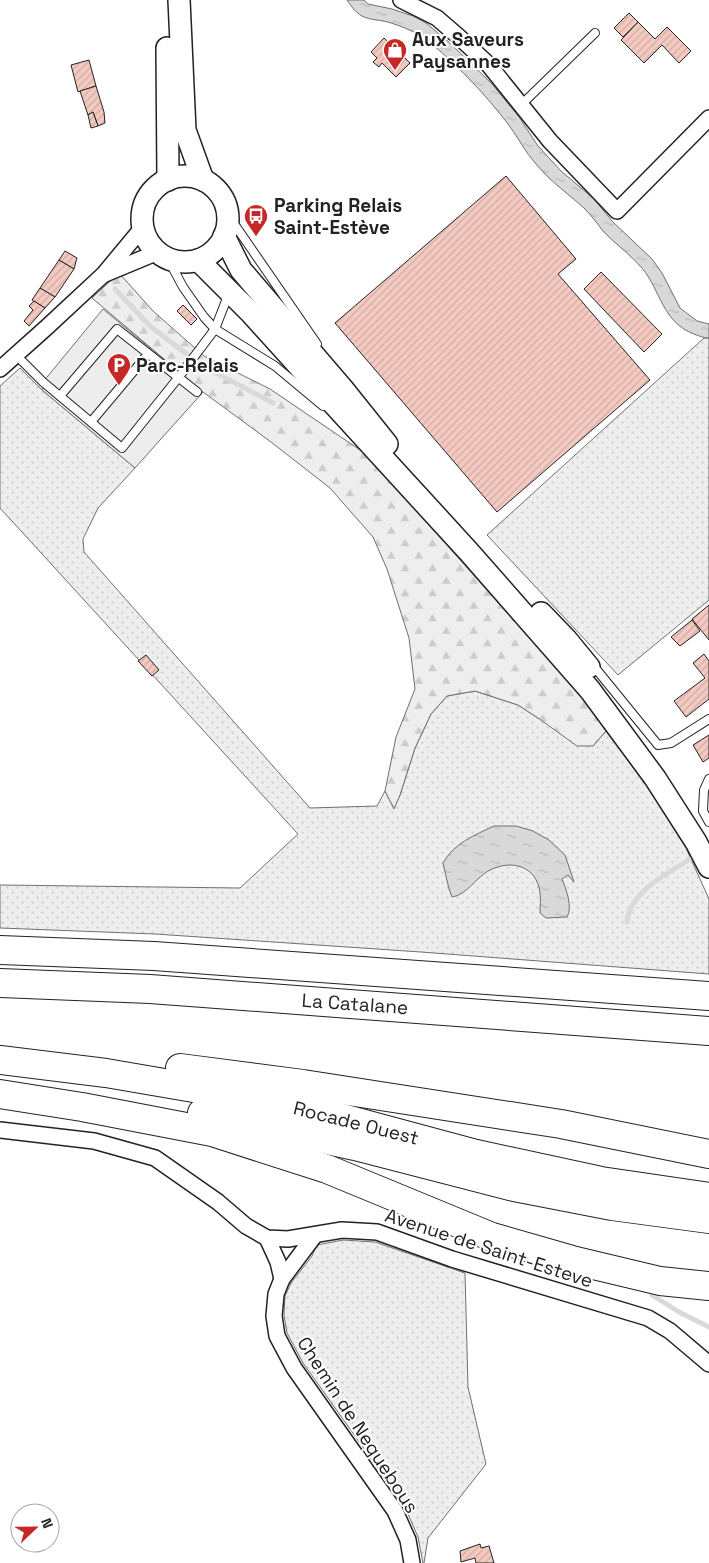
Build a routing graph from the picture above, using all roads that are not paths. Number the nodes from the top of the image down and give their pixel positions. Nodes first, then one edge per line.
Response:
1 (401, 0) edge
2 (176, 2) edge
3 (594, 33) dead end
4 (521, 105) junction
5 (709, 118) edge
6 (168, 180) junction
7 (203, 180) junction
8 (228, 216) junction
9 (143, 227) junction
10 (224, 236) junction
11 (163, 255) junction
12 (198, 260) junction
13 (104, 274) junction
14 (229, 293) junction
15 (215, 329) junction
16 (148, 354) junction
17 (16, 355) junction
18 (0, 369) edge
19 (178, 378) junction
20 (343, 389) junction
21 (197, 392) dead end
22 (60, 396) junction
23 (91, 422) junction
24 (387, 464) junction
25 (566, 639) junction
26 (709, 719) edge
27 (709, 779) edge
28 (709, 822) edge
29 (709, 839) edge
30 (709, 866) edge
31 (0, 950) edge
32 (0, 983) edge
33 (709, 996) edge
34 (709, 1031) edge
35 (0, 1047) edge
36 (0, 1060) edge
37 (0, 1086) edge
38 (0, 1094) edge
39 (0, 1130) edge
40 (709, 1154) edge
41 (709, 1197) edge
42 (709, 1219) edge
43 (315, 1235) junction
44 (267, 1238) junction
45 (282, 1279) junction
46 (709, 1286) edge
47 (709, 1364) edge
48 (412, 1563) edge

1 - 4 street
2 - 6 main road
2 - 7 main road
3 - 4 lane
4 - 5 street
6 - 7 main road
6 - 9 main road
7 - 8 main road
8 - 10 main road
8 - 20 lane
9 - 11 main road
9 - 13 street
10 - 12 main road
10 - 20 main road
11 - 12 main road
11 - 13 street
11 - 15 lane
12 - 14 main road
13 - 17 street
14 - 15 lane
14 - 24 main road
15 - 19 lane
15 - 24 lane
16 - 19 lane
16 - 22 lane
16 - 23 lane
17 - 18 street
17 - 22 lane
19 - 21 lane
19 - 23 lane
20 - 25 main road
22 - 23 lane
24 - 30 main road
25 - 26 lane
25 - 29 main road
27 - 28 lane
31 - 33 highway, La Catalane
32 - 34 highway, La Catalane
35 - 40 highway
36 - 41 highway, Rocade Ouest
37 - 42 highway, Rocade Ouest
38 - 46 highway
39 - 44 street, Avenue de Saint-Esteve
43 - 44 street, Avenue de Saint-Esteve
43 - 45 street
43 - 47 street, Avenue de Saint-Esteve
44 - 45 street
45 - 48 street, Chemin de Neguebous

